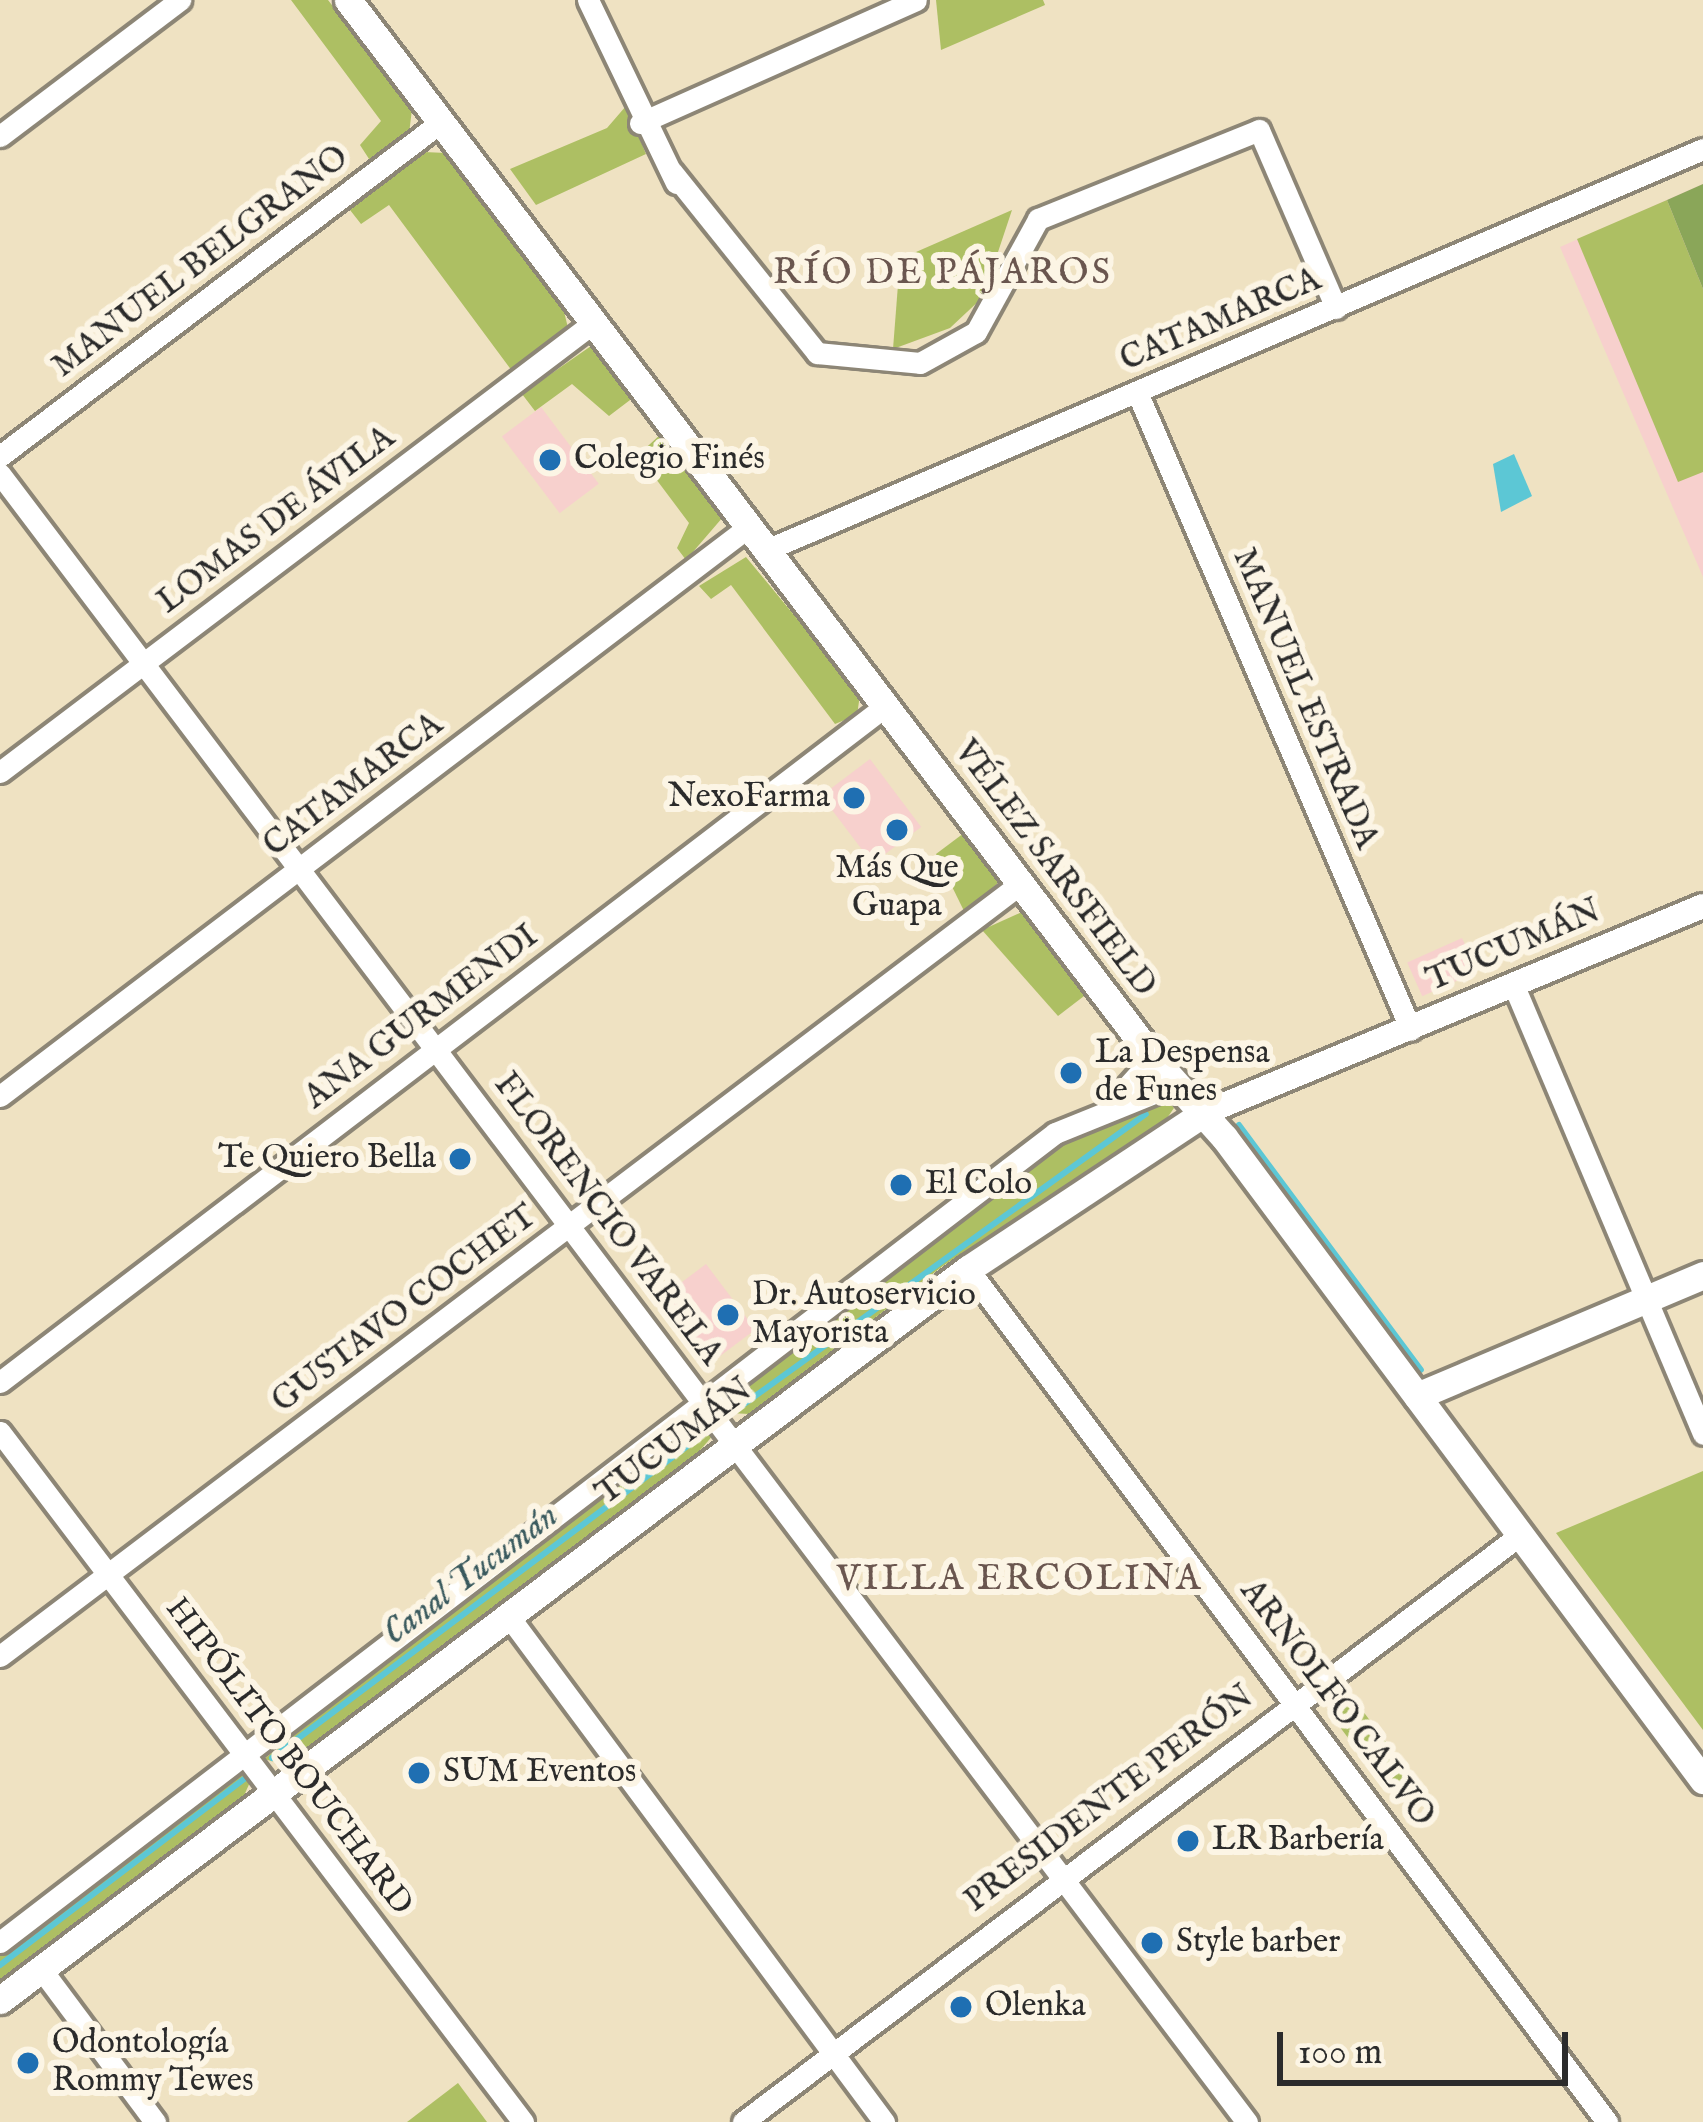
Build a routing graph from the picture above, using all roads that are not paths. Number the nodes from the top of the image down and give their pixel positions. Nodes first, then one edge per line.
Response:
1 (180, 0) edge
2 (348, 0) edge
3 (588, 0) edge
4 (917, 1) edge
5 (441, 122) junction
6 (640, 123) junction
7 (0, 136) edge
8 (1703, 149) edge
9 (1336, 308) junction
10 (593, 323) junction
11 (1137, 392) junction
12 (0, 456) edge
13 (0, 474) edge
14 (756, 539) junction
15 (144, 663) junction
16 (884, 706) junction
17 (0, 772) edge
18 (299, 868) junction
19 (1020, 884) junction
20 (1703, 906) edge
21 (1514, 986) junction
22 (1411, 1030) junction
23 (436, 1049) junction
24 (1153, 1058) junction
25 (1174, 1085) junction
26 (0, 1096) edge
27 (1114, 1101) junction
28 (1202, 1114) junction
29 (571, 1226) junction
30 (968, 1269) junction
31 (1703, 1275) edge
32 (1646, 1299) junction
33 (0, 1382) edge
34 (1417, 1396) junction
35 (704, 1402) junction
36 (0, 1432) edge
37 (1703, 1434) edge
38 (735, 1443) junction
39 (1520, 1534) junction
40 (108, 1574) junction
41 (507, 1614) junction
42 (0, 1655) edge
43 (1295, 1705) junction
44 (246, 1756) junction
45 (1703, 1780) edge
46 (272, 1791) junction
47 (1065, 1878) junction
48 (0, 1942) edge
49 (41, 1969) junction
50 (0, 2000) edge
51 (833, 2054) junction
52 (155, 2122) edge
53 (523, 2122) edge
54 (742, 2122) edge
55 (884, 2122) edge
56 (1247, 2122) edge
57 (1607, 2122) edge

1 - 7 street
2 - 5 main road, VÉLEZ SARSFIELD
3 - 6 street
4 - 6 street
5 - 10 main road, VÉLEZ SARSFIELD
5 - 12 street, MANUEL BELGRANO
6 - 9 street
8 - 9 street, CATAMARCA
9 - 11 street, CATAMARCA
10 - 14 main road, VÉLEZ SARSFIELD
10 - 15 street, LOMAS DE ÁVILA
11 - 14 street, CATAMARCA
11 - 22 street, MANUEL ESTRADA
13 - 15 street, FLORENCIO VARELA
14 - 16 main road, VÉLEZ SARSFIELD
14 - 18 street, CATAMARCA
15 - 17 street, LOMAS DE ÁVILA
15 - 18 street, FLORENCIO VARELA
16 - 19 main road, VÉLEZ SARSFIELD
16 - 23 street, ANA GURMENDI
18 - 23 street, FLORENCIO VARELA
18 - 26 street, CATAMARCA
19 - 24 main road, VÉLEZ SARSFIELD
19 - 29 street, GUSTAVO COCHET
20 - 21 street, TUCUMÁN
21 - 22 street, TUCUMÁN
21 - 32 street
22 - 28 street, TUCUMÁN
23 - 29 street, FLORENCIO VARELA
23 - 33 street, ANA GURMENDI
24 - 25 main road, VÉLEZ SARSFIELD
24 - 27 street, TUCUMÁN
25 - 27 street, TUCUMÁN
25 - 28 main road, VÉLEZ SARSFIELD
27 - 35 street, TUCUMÁN
28 - 30 main road, TUCUMÁN
28 - 34 main road, VÉLEZ SARSFIELD
29 - 35 street, FLORENCIO VARELA
29 - 40 street, GUSTAVO COCHET
30 - 38 main road, TUCUMÁN
30 - 43 street, ARNOLFO CALVO
31 - 32 main road
32 - 34 main road
32 - 37 street
34 - 39 main road, VÉLEZ SARSFIELD
35 - 38 street, FLORENCIO VARELA
35 - 44 street, TUCUMÁN
36 - 40 street, HIPÓLITO BOUCHARD
38 - 41 main road, TUCUMÁN
38 - 47 street, FLORENCIO VARELA
39 - 43 street, PRESIDENTE PERÓN
39 - 45 main road, VÉLEZ SARSFIELD
40 - 42 street, GUSTAVO COCHET
40 - 44 street, HIPÓLITO BOUCHARD
41 - 46 main road, TUCUMÁN
41 - 51 street
43 - 47 street, PRESIDENTE PERÓN
43 - 57 street, ARNOLFO CALVO
44 - 46 street, HIPÓLITO BOUCHARD
44 - 48 street, TUCUMÁN
46 - 49 main road, TUCUMÁN
46 - 53 street, HIPÓLITO BOUCHARD
47 - 51 street, PRESIDENTE PERÓN
47 - 56 street, FLORENCIO VARELA
49 - 50 main road, TUCUMÁN
49 - 52 street
51 - 54 street, PRESIDENTE PERÓN
51 - 55 street

